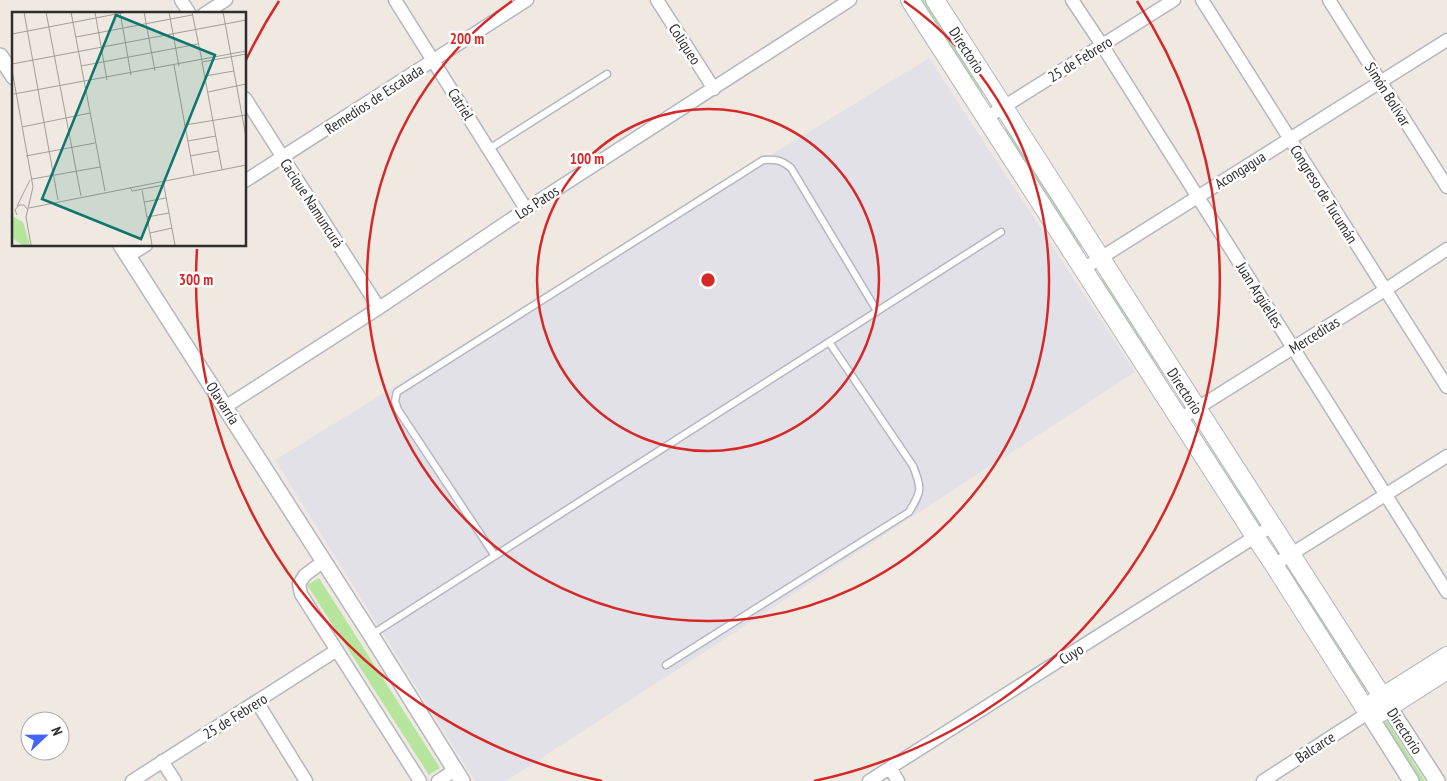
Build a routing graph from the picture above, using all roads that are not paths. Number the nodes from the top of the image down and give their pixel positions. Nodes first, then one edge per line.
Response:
1 (182, 0) edge
2 (226, 0) edge
3 (394, 0) edge
4 (527, 0) edge
5 (656, 0) edge
6 (850, 0) edge
7 (910, 0) edge
8 (935, 0) edge
9 (1072, 0) edge
10 (1174, 0) edge
11 (1202, 0) edge
12 (1329, 0) edge
13 (189, 12) edge
14 (207, 12) edge
15 (1447, 40) edge
16 (1102, 45) junction
17 (0, 56) edge
18 (433, 61) junction
19 (12, 74) edge
20 (607, 74) dead end
21 (1380, 82) junction
22 (714, 89) junction
23 (246, 100) edge
24 (1004, 108) junction
25 (986, 118) junction
26 (1290, 139) junction
27 (489, 149) junction
28 (283, 157) junction
29 (246, 180) edge
30 (1447, 187) edge
31 (1198, 196) junction
32 (526, 209) junction
33 (1001, 232) dead end
34 (142, 246) edge
35 (1447, 249) edge
36 (124, 251) edge
37 (1100, 258) junction
38 (1083, 269) junction
39 (1385, 290) junction
40 (379, 308) junction
41 (877, 311) junction
42 (829, 342) junction
43 (1293, 348) junction
44 (1447, 387) edge
45 (225, 407) junction
46 (1197, 408) junction
47 (1180, 419) junction
48 (1447, 456) edge
49 (1386, 494) junction
50 (1272, 526) junction
51 (1256, 538) junction
52 (1290, 554) junction
53 (494, 556) junction
54 (324, 561) junction
55 (1274, 565) junction
56 (1447, 592) edge
57 (371, 635) junction
58 (337, 650) junction
59 (1447, 656) edge
60 (666, 665) dead end
61 (1447, 670) edge
62 (257, 702) junction
63 (1386, 702) junction
64 (1368, 713) junction
65 (162, 761) junction
66 (890, 768) junction
67 (459, 776) edge
68 (1280, 776) edge
69 (132, 781) edge
70 (175, 781) edge
71 (306, 781) edge
72 (420, 781) edge
73 (438, 781) edge
74 (869, 781) edge
75 (898, 781) edge
76 (1263, 781) edge
77 (1411, 781) edge
78 (1437, 781) edge

1 - 13 street
2 - 14 street
3 - 18 street, Catriel
4 - 18 street, Remedios de Escalada
5 - 22 street, Coliqueo
6 - 22 street, Los Patos
7 - 25 main road, Directorio
8 - 24 main road, Directorio
9 - 16 street, Juan Argüelles
10 - 16 street, 25 de Febrero
11 - 26 street, Congreso de Tucumán
12 - 21 street, Simón Bolívar
15 - 21 street, Acongagua
16 - 24 street, 25 de Febrero
16 - 31 street, Juan Argüelles
17 - 19 street
18 - 27 street, Catriel
18 - 28 street, Remedios de Escalada
20 - 27 lane
21 - 26 street, Acongagua
21 - 30 street, Simón Bolívar
22 - 32 street, Los Patos
23 - 28 street, Cacique Namuncurá
24 - 25 street, 25 de Febrero
24 - 37 main road, Directorio
25 - 38 main road, Directorio
26 - 31 street, Acongagua
26 - 39 street, Congreso de Tucumán
27 - 32 street, Catriel
28 - 29 street, Remedios de Escalada
28 - 40 street, Cacique Namuncurá
31 - 37 street, Acongagua
31 - 43 street, Juan Argüelles
32 - 40 street, Los Patos
33 - 41 lane
34 - 36 street
35 - 39 street, Merceditas
36 - 45 street, Olavarría
37 - 38 street, Acongagua
37 - 46 main road, Directorio
38 - 47 main road, Directorio
39 - 43 street, Merceditas
39 - 44 street, Congreso de Tucumán
40 - 45 street, Los Patos
41 - 42 lane
41 - 53 lane
42 - 53 lane
42 - 60 lane
43 - 46 street, Merceditas
43 - 49 street, Juan Argüelles
45 - 54 street, Olavarría
46 - 47 street, Merceditas
46 - 50 main road, Directorio
47 - 51 main road, Directorio
48 - 49 street
49 - 52 street
49 - 56 street, Juan Argüelles
50 - 51 street, Cuyo
50 - 52 main road, Directorio
51 - 55 main road, Directorio
51 - 66 street, Cuyo
52 - 55 street
52 - 63 main road, Directorio
53 - 57 lane
54 - 57 street, Olavarría
54 - 58 street
55 - 64 main road, Directorio
57 - 67 street, Olavarría
58 - 62 street, 25 de Febrero
58 - 72 street
59 - 63 main road
61 - 63 main road
62 - 65 street, 25 de Febrero
62 - 71 street
63 - 64 main road
63 - 78 street, Directorio
64 - 68 street, Balcarce
64 - 77 street, Directorio
65 - 69 street, 25 de Febrero
65 - 70 street
66 - 74 street, Cuyo
66 - 75 street
67 - 73 street
68 - 76 street, Balcarce

